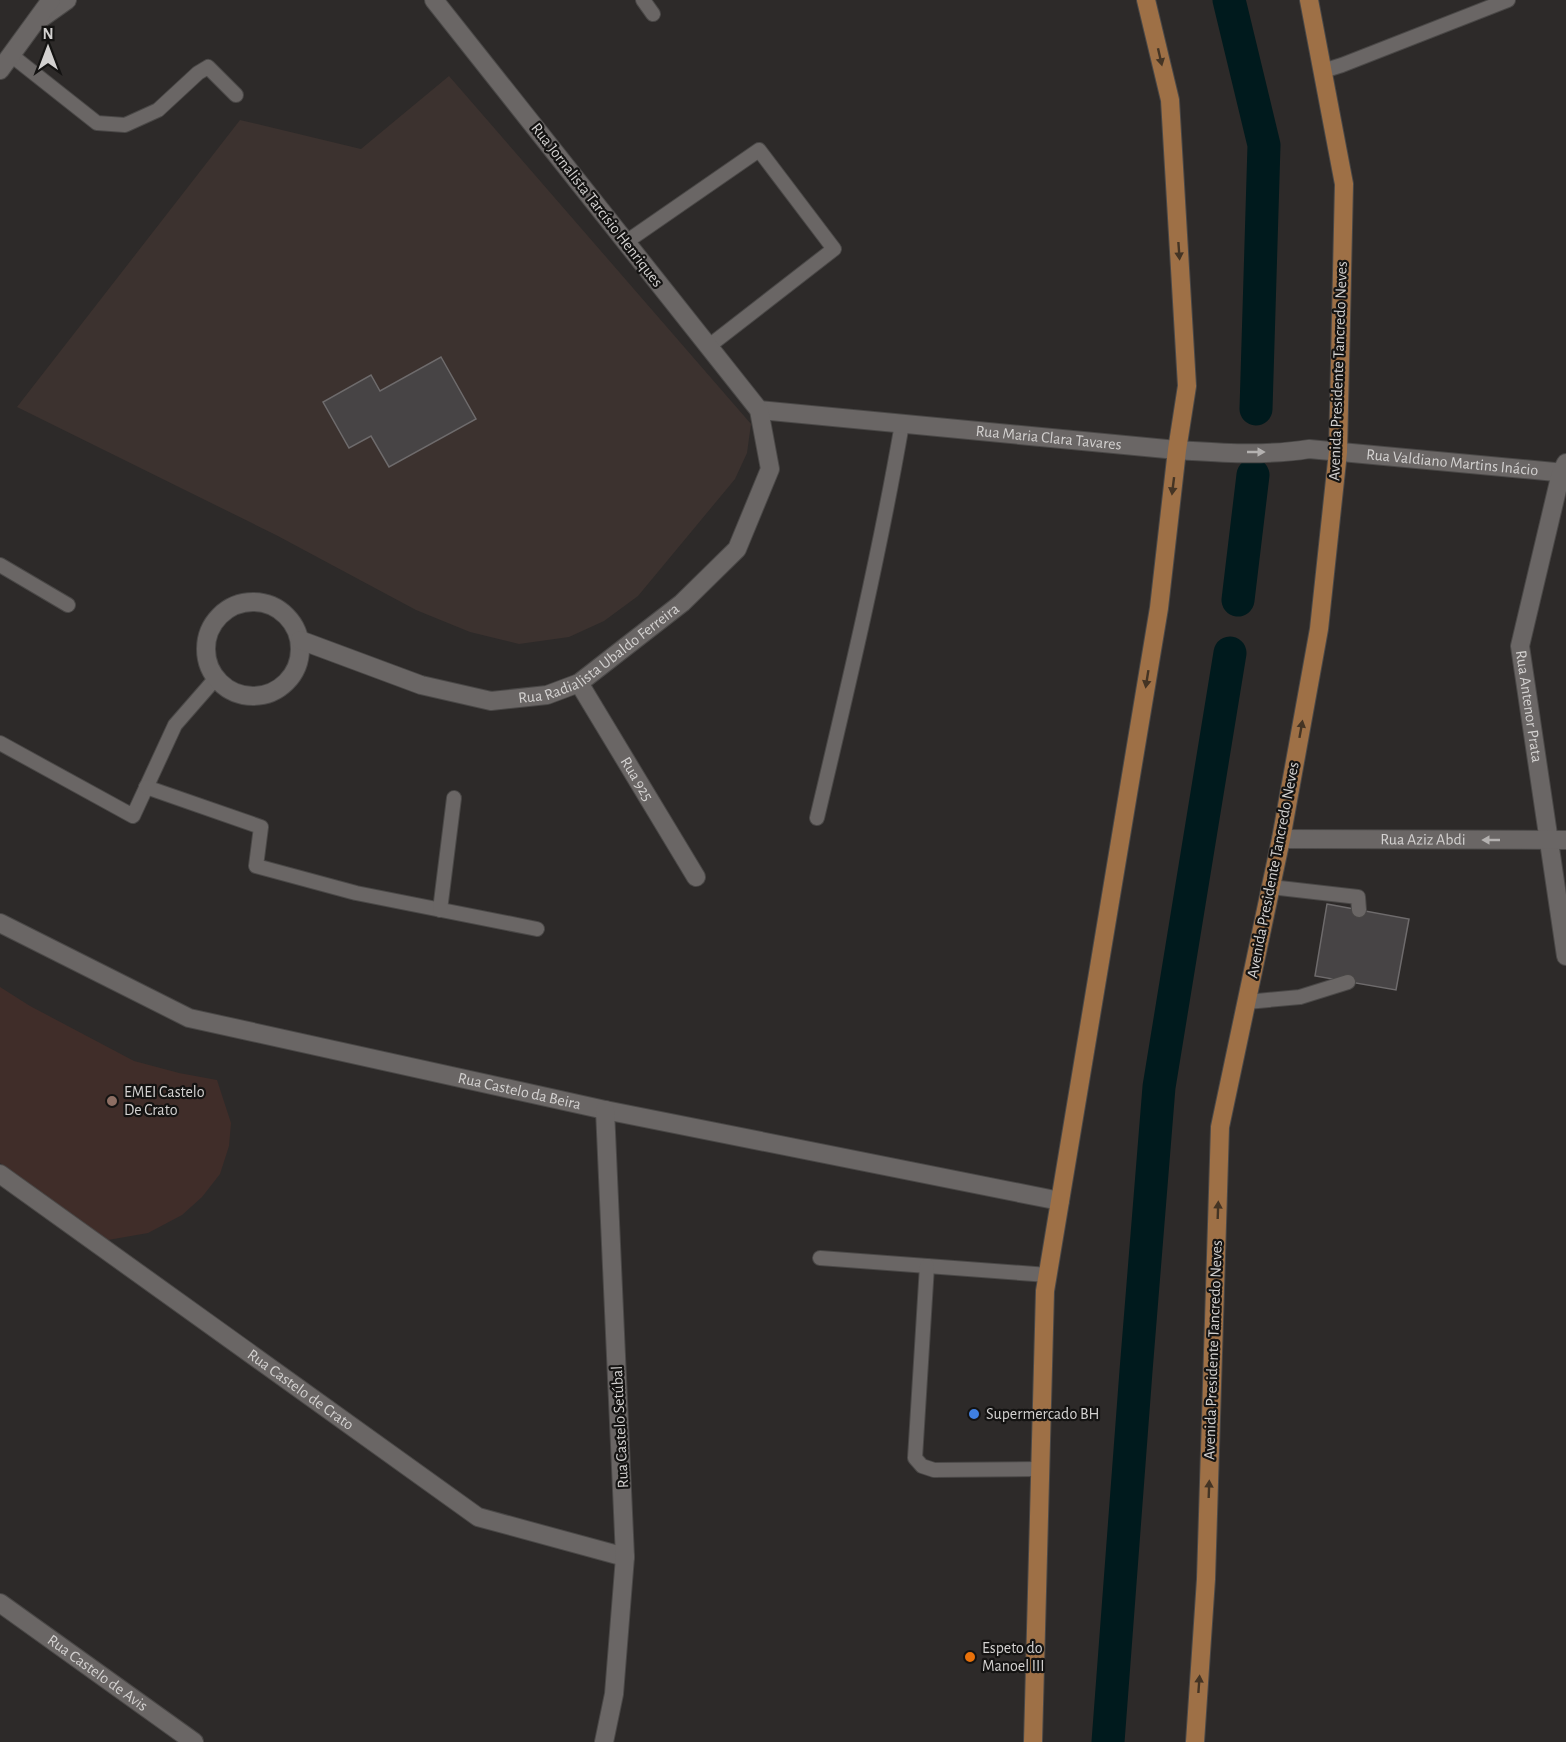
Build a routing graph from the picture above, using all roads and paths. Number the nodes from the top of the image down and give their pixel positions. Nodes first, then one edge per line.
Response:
1 (51, 0) edge
2 (67, 0) edge
3 (434, 0) edge
4 (643, 0) edge
5 (1146, 0) edge
6 (1309, 0) edge
7 (1508, 0) edge
8 (653, 14) dead end
9 (32, 24) junction
10 (11, 55) junction
11 (0, 70) edge
12 (1323, 71) junction
13 (236, 95) dead end
14 (626, 242) junction
15 (709, 346) junction
16 (759, 410) junction
17 (902, 424) junction
18 (1177, 450) junction
19 (1338, 452) junction
20 (1564, 470) edge
21 (0, 565) edge
22 (68, 604) dead end
23 (300, 640) junction
24 (216, 678) junction
25 (579, 683) junction
26 (0, 743) edge
27 (146, 787) junction
28 (454, 798) dead end
29 (817, 818) dead end
30 (1281, 839) junction
31 (1558, 840) edge
32 (696, 877) dead end
33 (1271, 887) junction
34 (440, 910) junction
35 (1359, 910) dead end
36 (0, 923) edge
37 (537, 929) dead end
38 (1566, 956) edge
39 (1348, 982) dead end
40 (1247, 1002) junction
41 (605, 1110) junction
42 (0, 1174) edge
43 (1059, 1202) junction
44 (820, 1258) dead end
45 (927, 1266) junction
46 (1048, 1275) junction
47 (1041, 1469) junction
48 (626, 1557) junction
49 (0, 1603) edge
50 (194, 1742) edge
51 (604, 1742) edge
52 (1033, 1742) edge
53 (1195, 1742) edge

1 - 9 street
2 - 9 street
3 - 14 street, Rua Jornalista Tarcísio Henriques
4 - 8 lane
5 -> 18 main road
6 - 12 main road, Avenida Presidente Tancredo Neves
7 - 12 lane
9 - 10 street
10 - 11 street
10 - 13 lane
12 - 19 main road, Avenida Presidente Tancredo Neves
14 - 15 street, Rua Jornalista Tarcísio Henriques
14 - 15 lane
15 - 16 street, Rua Jornalista Tarcísio Henriques
16 - 17 street, Rua Maria Clara Tavares
16 - 25 street, Rua Radialista Ubaldo Ferreira
17 - 18 street, Rua Maria Clara Tavares
17 - 29 lane
18 -> 19 street, Rua Maria Clara Tavares
18 -> 43 main road
19 - 20 street, Rua Valdiano Martins Inácio
30 -> 19 main road, Avenida Presidente Tancredo Neves
20 - 31 street, Rua Antenor Prata
21 - 22 lane
23 - 24 street
23 - 24 street
23 - 25 street, Rua Radialista Ubaldo Ferreira
24 - 27 lane
25 - 32 street, Rua 925
26 - 27 lane
27 - 34 lane
28 - 34 lane
31 -> 30 street, Rua Aziz Abdi
30 - 33 main road, Avenida Presidente Tancredo Neves
31 - 38 street, Rua Antenor Prata
33 - 35 lane
33 - 40 main road, Avenida Presidente Tancredo Neves
34 - 37 lane
36 - 41 street, Rua Castelo da Beira
39 - 40 lane
53 -> 40 main road, Avenida Presidente Tancredo Neves
41 - 43 street, Rua Castelo da Beira
41 - 48 street, Rua Castelo Setúbal
42 - 48 street, Rua Castelo de Crato
43 - 46 main road
44 - 45 lane
45 - 46 lane
45 - 47 lane
46 - 47 main road
47 - 52 main road
48 - 51 street, Rua Castelo Setúbal
49 - 50 street, Rua Castelo de Avis

